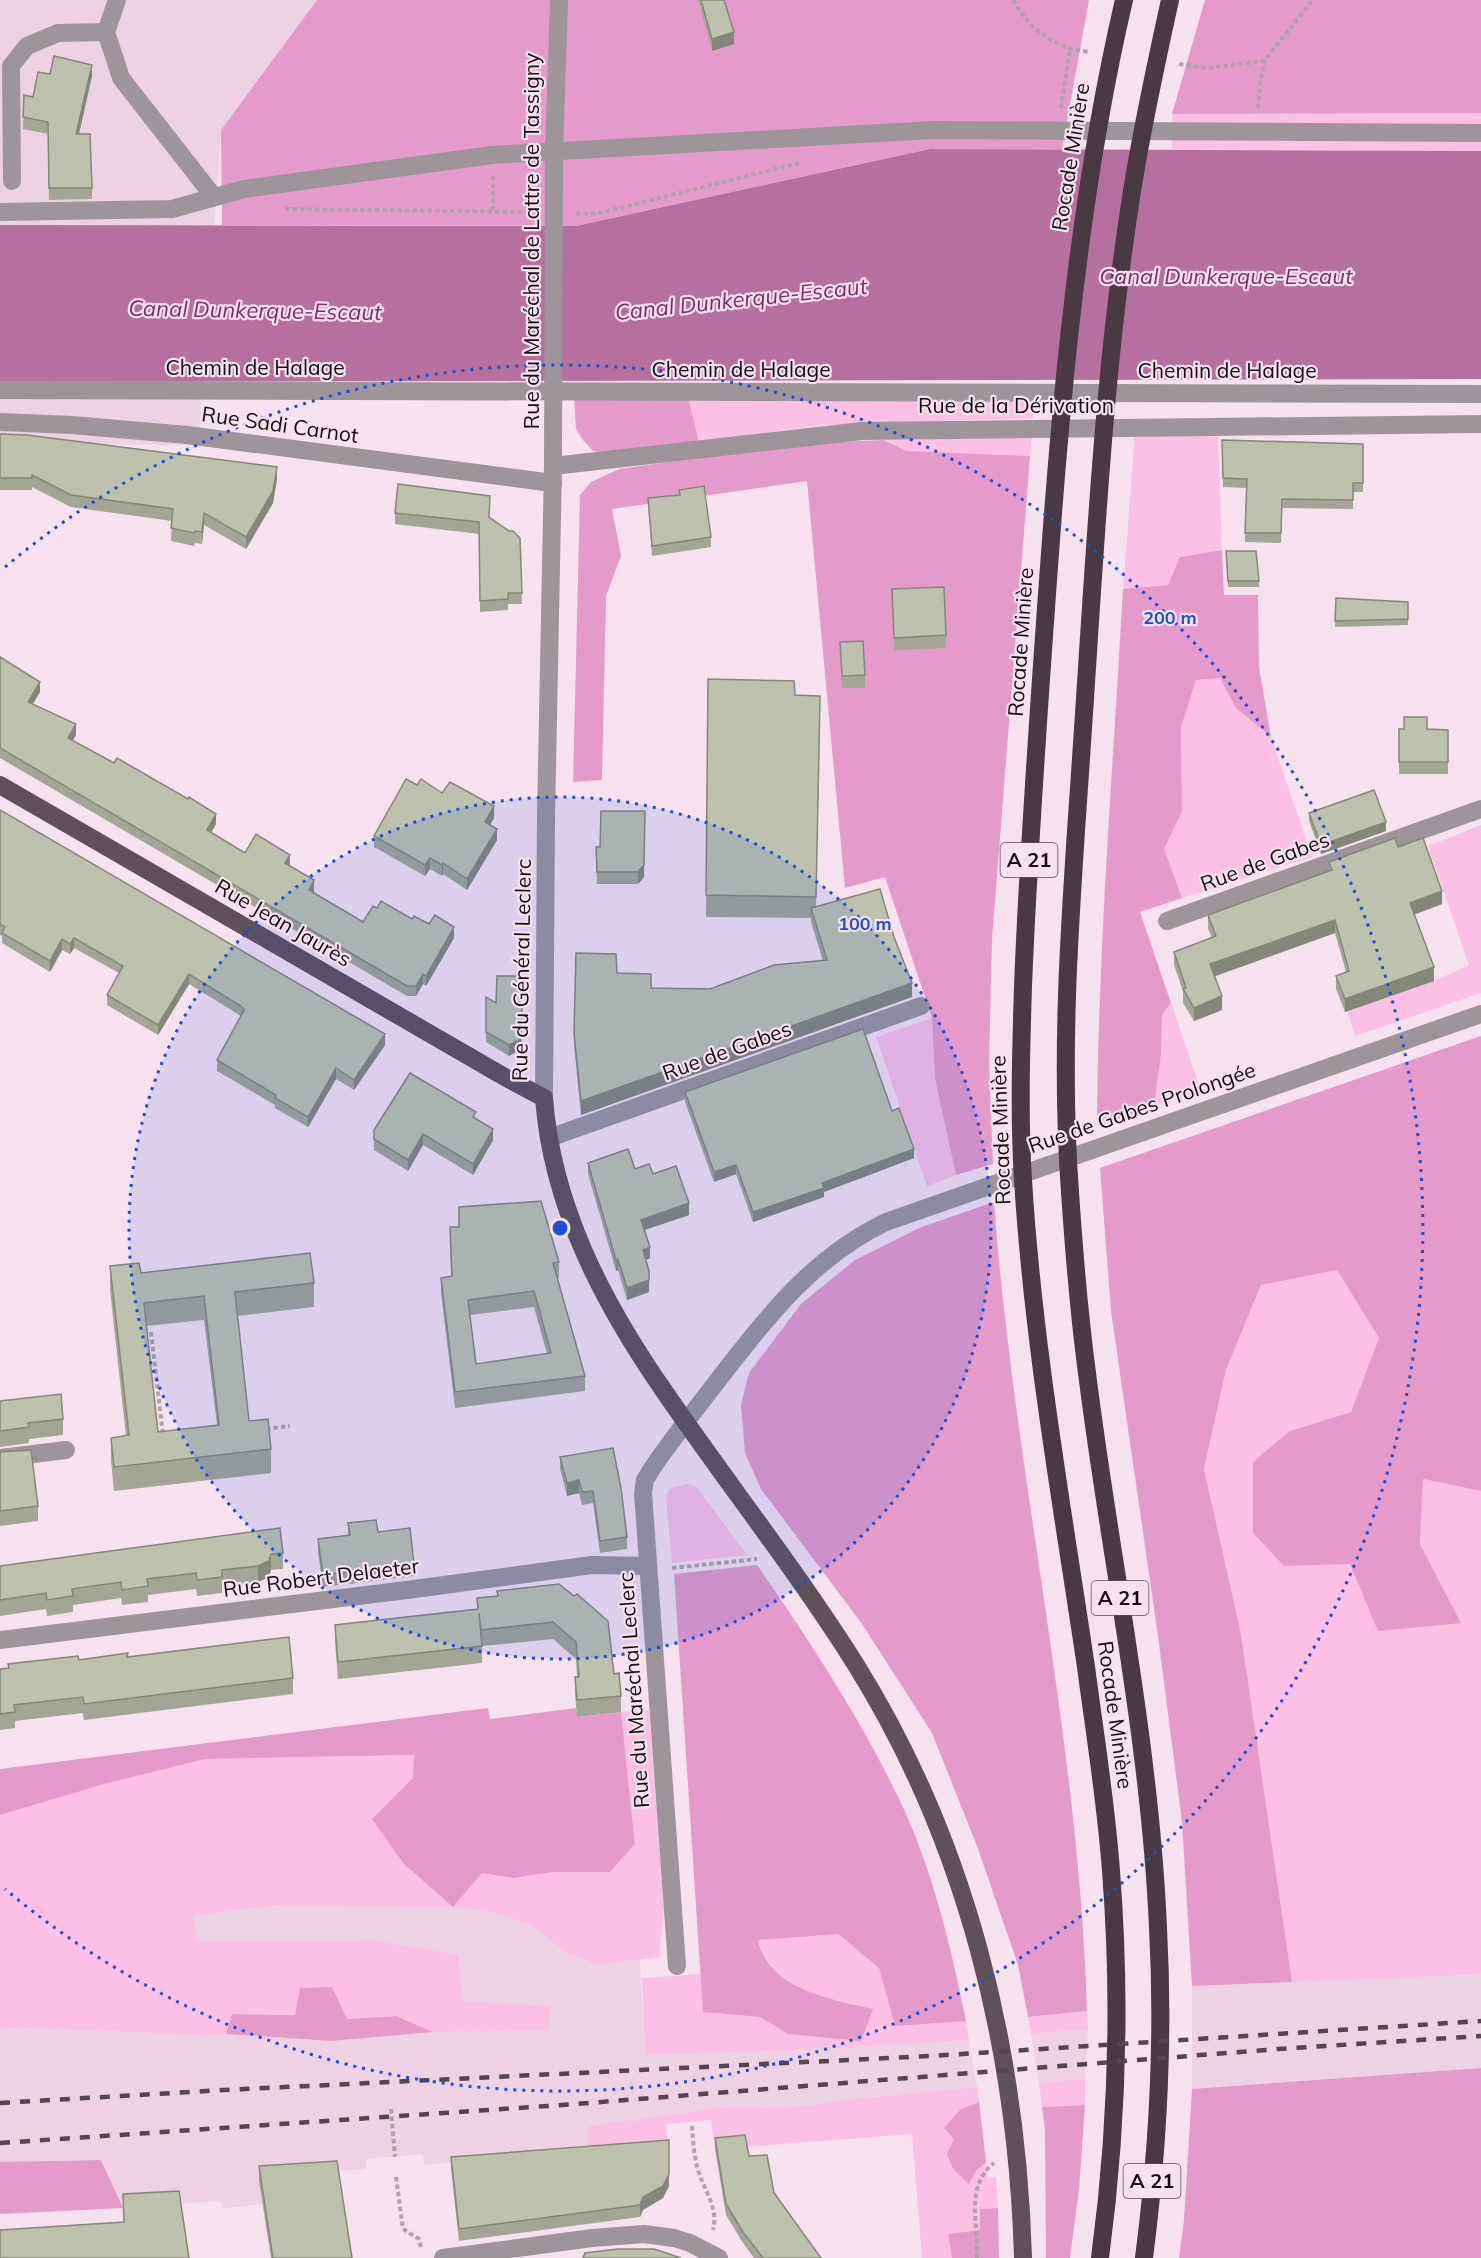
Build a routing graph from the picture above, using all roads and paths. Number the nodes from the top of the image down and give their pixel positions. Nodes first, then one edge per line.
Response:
1 (117, 0) edge
2 (559, 0) edge
3 (1013, 0) edge
4 (1124, 0) edge
5 (1170, 0) edge
6 (1313, 0) edge
7 (106, 32) junction
8 (1070, 49) junction
9 (1093, 52) dead end
10 (1264, 62) junction
11 (1173, 63) dead end
12 (1057, 130) junction
13 (1257, 132) junction
14 (1481, 133) edge
15 (554, 151) junction
16 (492, 154) junction
17 (12, 181) dead end
18 (214, 197) junction
19 (493, 210) dead end
20 (0, 212) edge
21 (0, 390) edge
22 (1481, 394) edge
23 (0, 422) edge
24 (1481, 424) edge
25 (553, 467) junction
26 (0, 785) edge
27 (1481, 809) edge
28 (1167, 921) dead end
29 (921, 1006) dead end
30 (1481, 1014) edge
31 (544, 1098) junction
32 (549, 1138) junction
33 (151, 1332) dead end
34 (685, 1423) junction
35 (290, 1426) dead end
36 (258, 1430) edge
37 (164, 1441) edge
38 (66, 1450) dead end
39 (0, 1458) edge
40 (750, 1560) dead end
41 (648, 1566) junction
42 (0, 1640) edge
43 (677, 1966) dead end
44 (391, 2109) dead end
45 (692, 2126) dead end
46 (1015, 2146) junction
47 (395, 2157) dead end
48 (396, 2177) dead end
49 (712, 2254) edge
50 (423, 2258) edge
51 (442, 2258) edge
52 (977, 2258) edge
53 (1023, 2258) edge
54 (1100, 2258) edge
55 (1144, 2258) edge

1 - 7 street
2 - 15 street, Rue du Maréchal de Lattre de Tassigny
3 - 8 path
4 - 54 highway, Rocade Minière / A 21
5 - 55 highway, Rocade Minière / A 21
6 - 10 path
7 - 17 street
7 - 18 street
8 - 9 path
8 - 12 path
10 - 11 path
10 - 13 path
12 - 13 street
12 - 15 street
13 - 14 street
15 - 16 street
15 - 25 street, Rue du Maréchal de Lattre de Tassigny
16 - 18 street
16 - 19 path
18 - 20 street
21 - 22 street, Chemin de Halage
23 - 25 street, Rue Sadi Carnot
24 - 25 street, Rue de la Dérivation
25 - 31 street, Rue du Général Leclerc
26 - 31 main road, Rue Jean Jaurès
27 - 28 street, Rue de Gabes
29 - 32 street, Rue de Gabes
30 - 34 street, Rue de Gabes Prolongée
31 - 32 main road, Rue du Général Leclerc
32 - 34 main road, Rue du Général Leclerc
33 - 37 path
34 - 41 street, Rue du Maréchal Leclerc
34 - 46 main road, Rue du Général Leclerc
35 - 36 path
38 - 39 street
40 - 41 path
41 - 42 street, Rue Robert Delaeter
41 - 43 street, Rue du Maréchal Leclerc
44 - 47 path
45 - 49 path
46 - 52 path
46 - 53 main road, Rue du Général Leclerc
48 - 50 path
49 - 51 street

